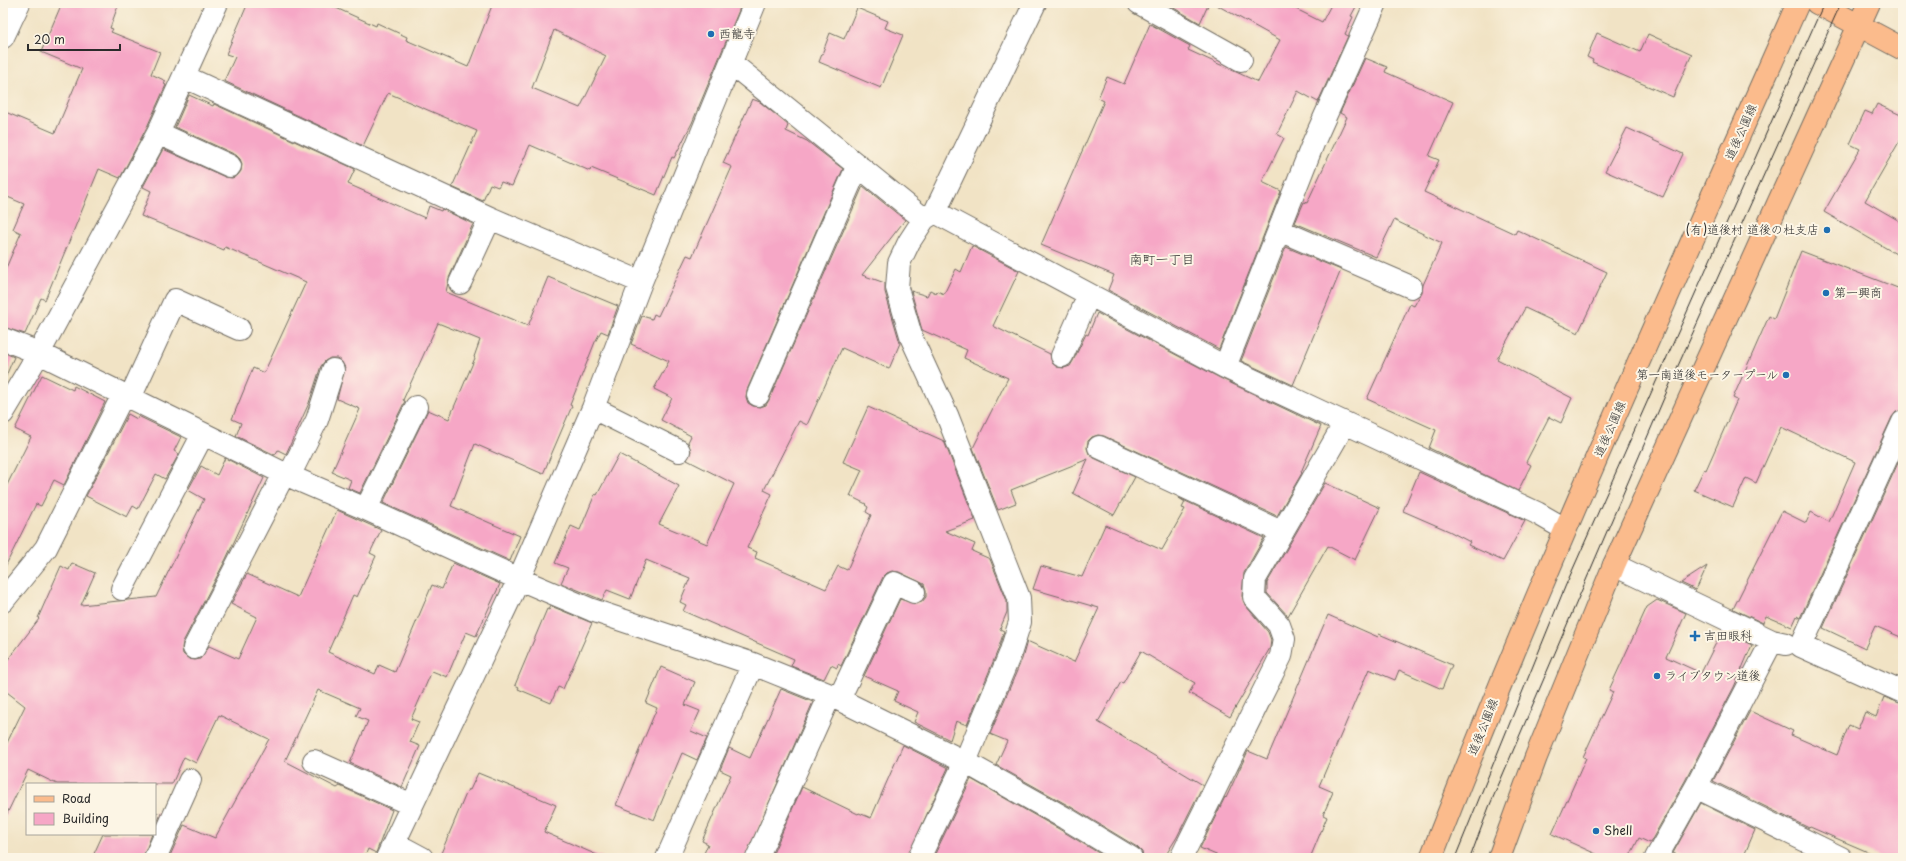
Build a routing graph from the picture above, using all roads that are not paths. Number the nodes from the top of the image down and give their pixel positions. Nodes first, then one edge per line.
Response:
1 (19, 3) edge
2 (217, 3) edge
3 (755, 3) edge
4 (1035, 3) edge
5 (1140, 3) edge
6 (1376, 3) edge
7 (1798, 3) edge
8 (1817, 3) edge
9 (1869, 3) edge
10 (1859, 25) junction
11 (3, 37) edge
12 (1903, 49) edge
13 (1241, 60) dead end
14 (731, 63) junction
15 (185, 77) junction
16 (158, 133) junction
17 (858, 165) junction
18 (230, 166) dead end
19 (930, 216) junction
20 (490, 218) junction
21 (1279, 230) junction
22 (642, 282) junction
23 (460, 283) dead end
24 (1411, 287) dead end
25 (1089, 295) junction
26 (240, 329) dead end
27 (3, 338) edge
28 (40, 353) junction
29 (1062, 356) dead end
30 (1225, 366) junction
31 (333, 370) dead end
32 (758, 395) dead end
33 (126, 396) junction
34 (416, 407) dead end
35 (593, 408) junction
36 (3, 412) edge
37 (1903, 422) edge
38 (1345, 423) junction
39 (203, 434) junction
40 (1099, 447) dead end
41 (679, 451) dead end
42 (287, 475) junction
43 (366, 509) junction
44 (1566, 529) junction
45 (1281, 532) junction
46 (1614, 565) junction
47 (519, 579) junction
48 (122, 589) dead end
49 (914, 592) dead end
50 (3, 601) edge
51 (1772, 641) junction
52 (1801, 646) junction
53 (194, 648) dead end
54 (753, 664) junction
55 (1903, 692) edge
56 (835, 697) junction
57 (314, 761) dead end
58 (965, 762) junction
59 (190, 780) dead end
60 (1696, 786) junction
61 (412, 805) junction
62 (391, 850) edge
63 (155, 858) edge
64 (422, 858) edge
65 (667, 858) edge
66 (757, 858) edge
67 (918, 858) edge
68 (1131, 858) edge
69 (1182, 858) edge
70 (1431, 858) edge
71 (1499, 858) edge
72 (1656, 858) edge
73 (1841, 858) edge

1 - 11 street
2 - 15 street
3 - 14 street
4 - 19 street
5 - 13 street
6 - 21 street
7 - 44 main road, 道後公園線
8 - 10 main road
9 - 10 main road
10 - 12 main road
10 - 46 main road
14 - 17 street
14 - 22 street
15 - 16 street
15 - 20 street
16 - 18 street
16 - 28 street
17 - 19 street
17 - 32 street
19 - 25 street
19 - 58 street
20 - 22 street
20 - 23 street
21 - 24 street
21 - 30 street
22 - 35 street
25 - 29 street
25 - 30 street
26 - 33 street
27 - 28 street
28 - 33 street
28 - 36 street
30 - 38 street
31 - 42 street
33 - 39 street
33 - 50 street
34 - 43 street
35 - 41 street
35 - 47 street
37 - 52 street
38 - 44 street
38 - 45 street
39 - 42 street
39 - 48 street
40 - 45 street
42 - 43 street
42 - 53 street
43 - 47 street
44 - 70 main road, 道後公園線
45 - 69 street
46 - 51 street
46 - 71 main road
47 - 54 street
47 - 61 street
49 - 56 street
51 - 52 street
51 - 60 street
52 - 55 street
54 - 56 street
54 - 65 street
56 - 58 street
56 - 66 street
57 - 61 street
58 - 67 street
58 - 68 street
59 - 63 street
60 - 72 street
60 - 73 street
61 - 62 street
62 - 64 street

